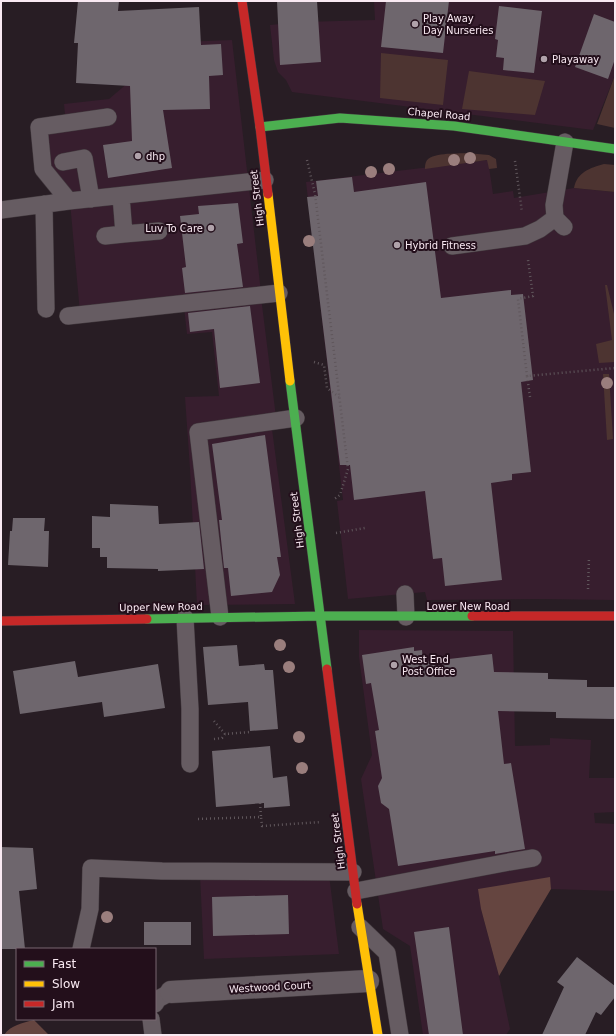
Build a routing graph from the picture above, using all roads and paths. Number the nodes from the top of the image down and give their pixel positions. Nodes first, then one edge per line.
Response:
1 (242, 1) edge
2 (108, 117) dead end
3 (260, 127) junction
4 (564, 142) junction
5 (615, 149) edge
6 (307, 160) dead end
7 (63, 162) dead end
8 (265, 180) junction
9 (121, 196) junction
10 (91, 198) junction
11 (69, 201) junction
12 (44, 204) junction
13 (1, 210) edge
14 (159, 231) dead end
15 (124, 234) junction
16 (106, 236) dead end
17 (452, 246) dead end
18 (279, 293) junction
19 (46, 309) dead end
20 (68, 316) dead end
21 (314, 362) dead end
22 (615, 368) edge
23 (339, 397) junction
24 (530, 397) dead end
25 (296, 418) junction
26 (329, 502) dead end
27 (365, 528) dead end
28 (341, 532) dead end
29 (589, 557) dead end
30 (405, 594) dead end
31 (321, 616) junction
32 (406, 616) junction
33 (588, 616) junction
34 (615, 616) edge
35 (220, 617) junction
36 (185, 618) junction
37 (1, 621) edge
38 (190, 764) dead end
39 (260, 803) dead end
40 (261, 817) junction
41 (198, 819) dead end
42 (347, 820) junction
43 (533, 858) dead end
44 (353, 872) junction
45 (356, 891) junction
46 (360, 927) junction
47 (81, 948) edge
48 (368, 981) junction
49 (163, 998) edge
50 (152, 1020) edge
51 (154, 1035) edge
52 (378, 1035) edge
53 (400, 1035) edge

1 - 3 main road, High Street
2 - 11 lane
3 - 4 main road, Chapel Road
3 - 8 main road, High Street
4 - 5 main road, Chapel Road
4 - 17 lane
6 - 23 path
7 - 10 lane
8 - 9 lane
8 - 18 main road, High Street
9 - 10 lane
9 - 15 lane
10 - 11 lane
11 - 12 lane
12 - 13 lane
12 - 19 lane
14 - 15 lane
15 - 16 lane
18 - 20 lane
18 - 25 main road, High Street
21 - 23 path
22 - 24 path
23 - 26 path
25 - 31 main road, High Street
25 - 35 lane
27 - 28 path
29 - 33 path
30 - 32 lane
31 - 32 main road, Lower New Road
31 - 35 main road, Upper New Road
31 - 42 main road, High Street
32 - 33 main road, Lower New Road
33 - 34 main road, Lower New Road
35 - 36 main road, Upper New Road
36 - 37 main road, Upper New Road
36 - 38 lane
39 - 40 path
40 - 41 path
40 - 42 path
42 - 44 main road, High Street
43 - 45 lane
44 - 45 main road, High Street
44 - 47 lane
45 - 46 main road, High Street
46 - 48 main road, High Street
46 - 53 lane
48 - 49 street, Westwood Court
48 - 52 main road, High Street
50 - 51 lane

